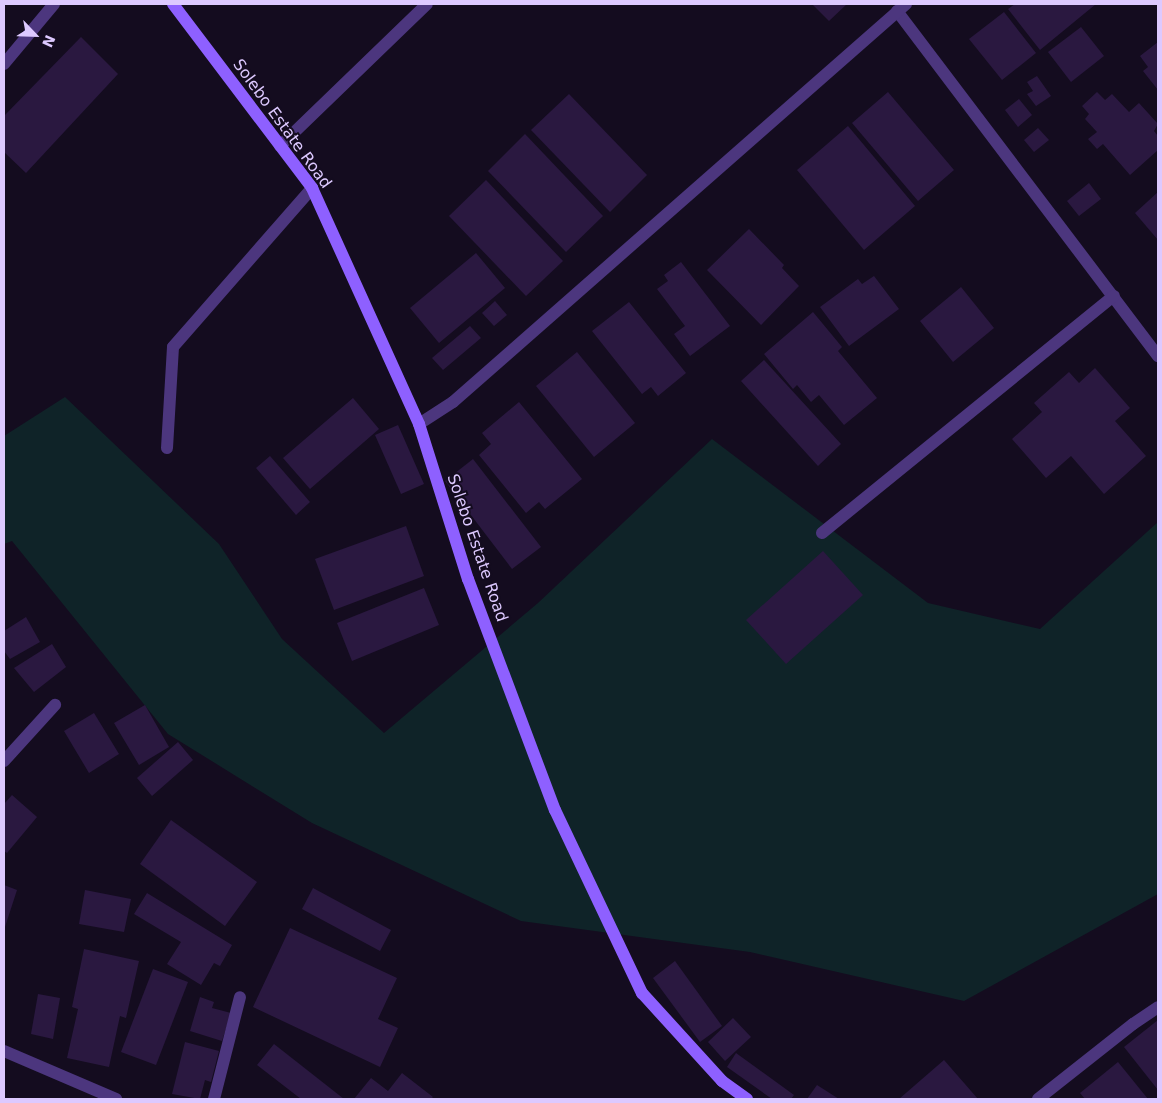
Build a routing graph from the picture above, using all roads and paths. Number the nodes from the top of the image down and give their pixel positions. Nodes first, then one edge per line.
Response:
1 (54, 4) edge
2 (173, 4) edge
3 (428, 4) edge
4 (901, 8) edge
5 (4, 64) edge
6 (280, 146) junction
7 (312, 188) junction
8 (1114, 296) junction
9 (1158, 356) edge
10 (419, 424) junction
11 (167, 448) dead end
12 (822, 533) dead end
13 (55, 705) dead end
14 (4, 760) edge
15 (240, 997) dead end
16 (1158, 1007) edge
17 (4, 1051) edge
18 (116, 1099) edge
19 (214, 1099) edge
20 (747, 1099) edge
21 (1038, 1099) edge

1 - 5 street
2 - 6 street, Solebo Estate Road
3 - 6 street
4 - 8 street
4 - 10 street
6 - 7 street, Solebo Estate Road
7 - 10 street, Solebo Estate Road
7 - 11 street
8 - 9 street
8 - 12 street
10 - 20 street, Solebo Estate Road
13 - 14 street
15 - 19 street
16 - 21 street
17 - 18 street

